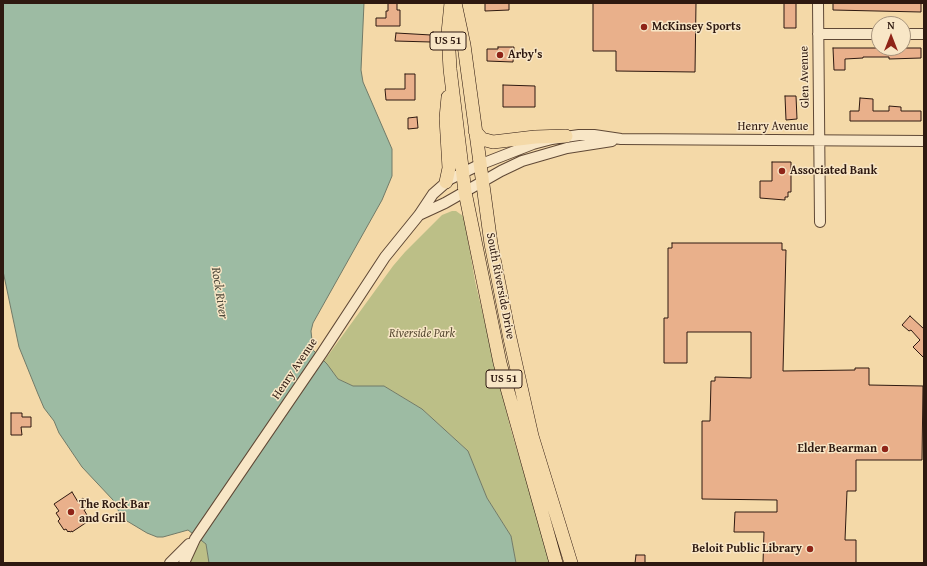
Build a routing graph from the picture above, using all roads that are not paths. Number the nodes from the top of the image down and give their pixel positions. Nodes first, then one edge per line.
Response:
1 (451, 3) edge
2 (455, 3) edge
3 (818, 3) edge
4 (818, 34) junction
5 (871, 34) edge
6 (911, 34) edge
7 (924, 34) edge
8 (451, 79) junction
9 (475, 131) junction
10 (566, 136) junction
11 (622, 139) junction
12 (819, 140) junction
13 (924, 141) edge
14 (480, 165) junction
15 (462, 173) junction
16 (446, 182) junction
17 (482, 182) junction
18 (465, 192) junction
19 (419, 215) junction
20 (820, 222) dead end
21 (195, 539) junction
22 (170, 563) edge
23 (184, 563) edge
24 (556, 563) edge
25 (571, 563) edge

1 - 8 main road, South Riverside Drive / US 51
2 - 9 main road, South Riverside Drive / US 51
3 - 4 street, Glen Avenue
4 - 5 street
4 - 12 street, Glen Avenue
6 - 7 street
8 - 15 main road, South Riverside Drive / US 51
8 - 16 main road
9 - 10 main road
9 - 14 main road, South Riverside Drive / US 51
10 - 11 street, Henry Avenue
10 - 14 street, Henry Avenue
11 - 12 street, Henry Avenue
11 - 17 street, Henry Avenue
12 - 13 street, Henry Avenue
12 - 20 street, Glen Avenue
14 - 15 street, Henry Avenue
14 - 17 main road, South Riverside Drive / US 51
15 - 16 street, Henry Avenue
15 - 18 main road, South Riverside Drive / US 51
16 - 19 street, Henry Avenue
17 - 18 street, Henry Avenue
17 - 25 main road, South Riverside Drive / US 51
18 - 19 street, Henry Avenue
18 - 24 main road, South Riverside Drive / US 51
19 - 21 street, Henry Avenue
21 - 22 street
21 - 23 street

